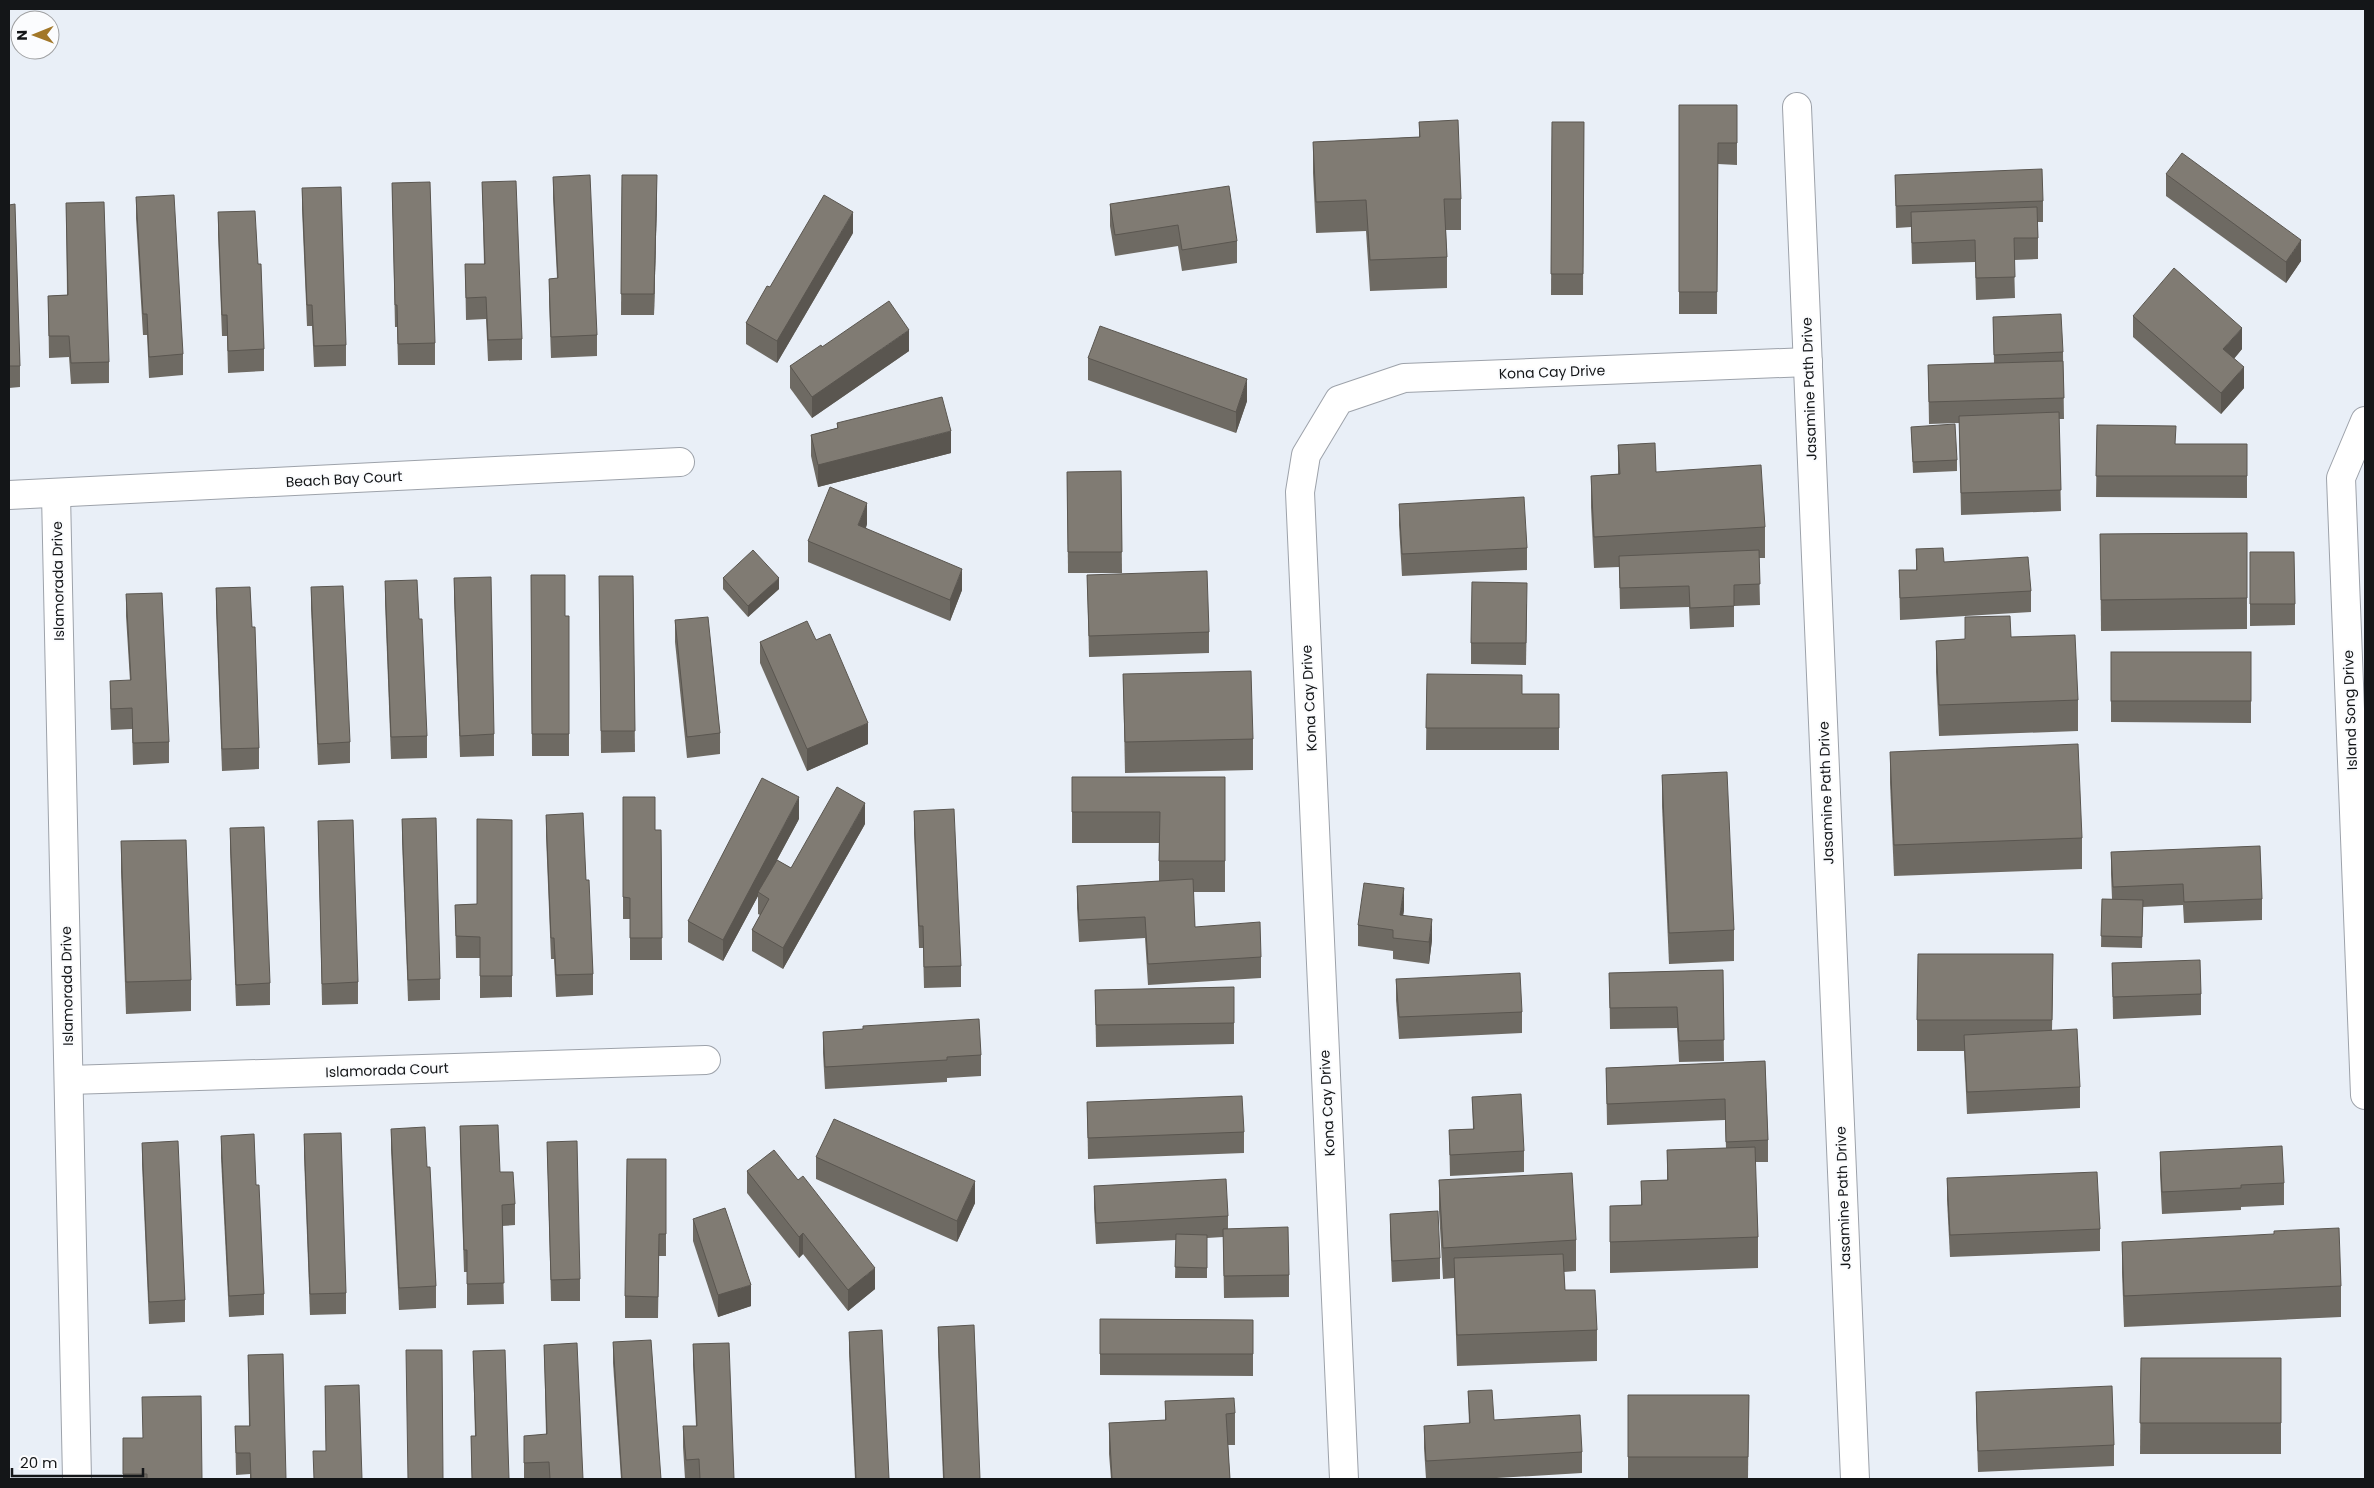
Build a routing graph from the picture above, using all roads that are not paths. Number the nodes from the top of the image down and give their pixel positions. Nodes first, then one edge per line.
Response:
1 (1797, 107) dead end
2 (1808, 362) junction
3 (2365, 421) edge
4 (680, 462) dead end
5 (56, 494) junction
6 (9, 495) edge
7 (706, 1060) dead end
8 (69, 1080) junction
9 (2365, 1094) edge
10 (77, 1479) edge
11 (1344, 1479) edge
12 (1855, 1479) edge

1 - 2 street, Jasamine Path Drive
2 - 11 street, Kona Cay Drive
2 - 12 street, Jasamine Path Drive
3 - 9 street, Island Song Drive
4 - 5 street, Beach Bay Court
5 - 6 street, Beach Bay Court
5 - 8 street, Islamorada Drive
7 - 8 street, Islamorada Court
8 - 10 street, Islamorada Drive

